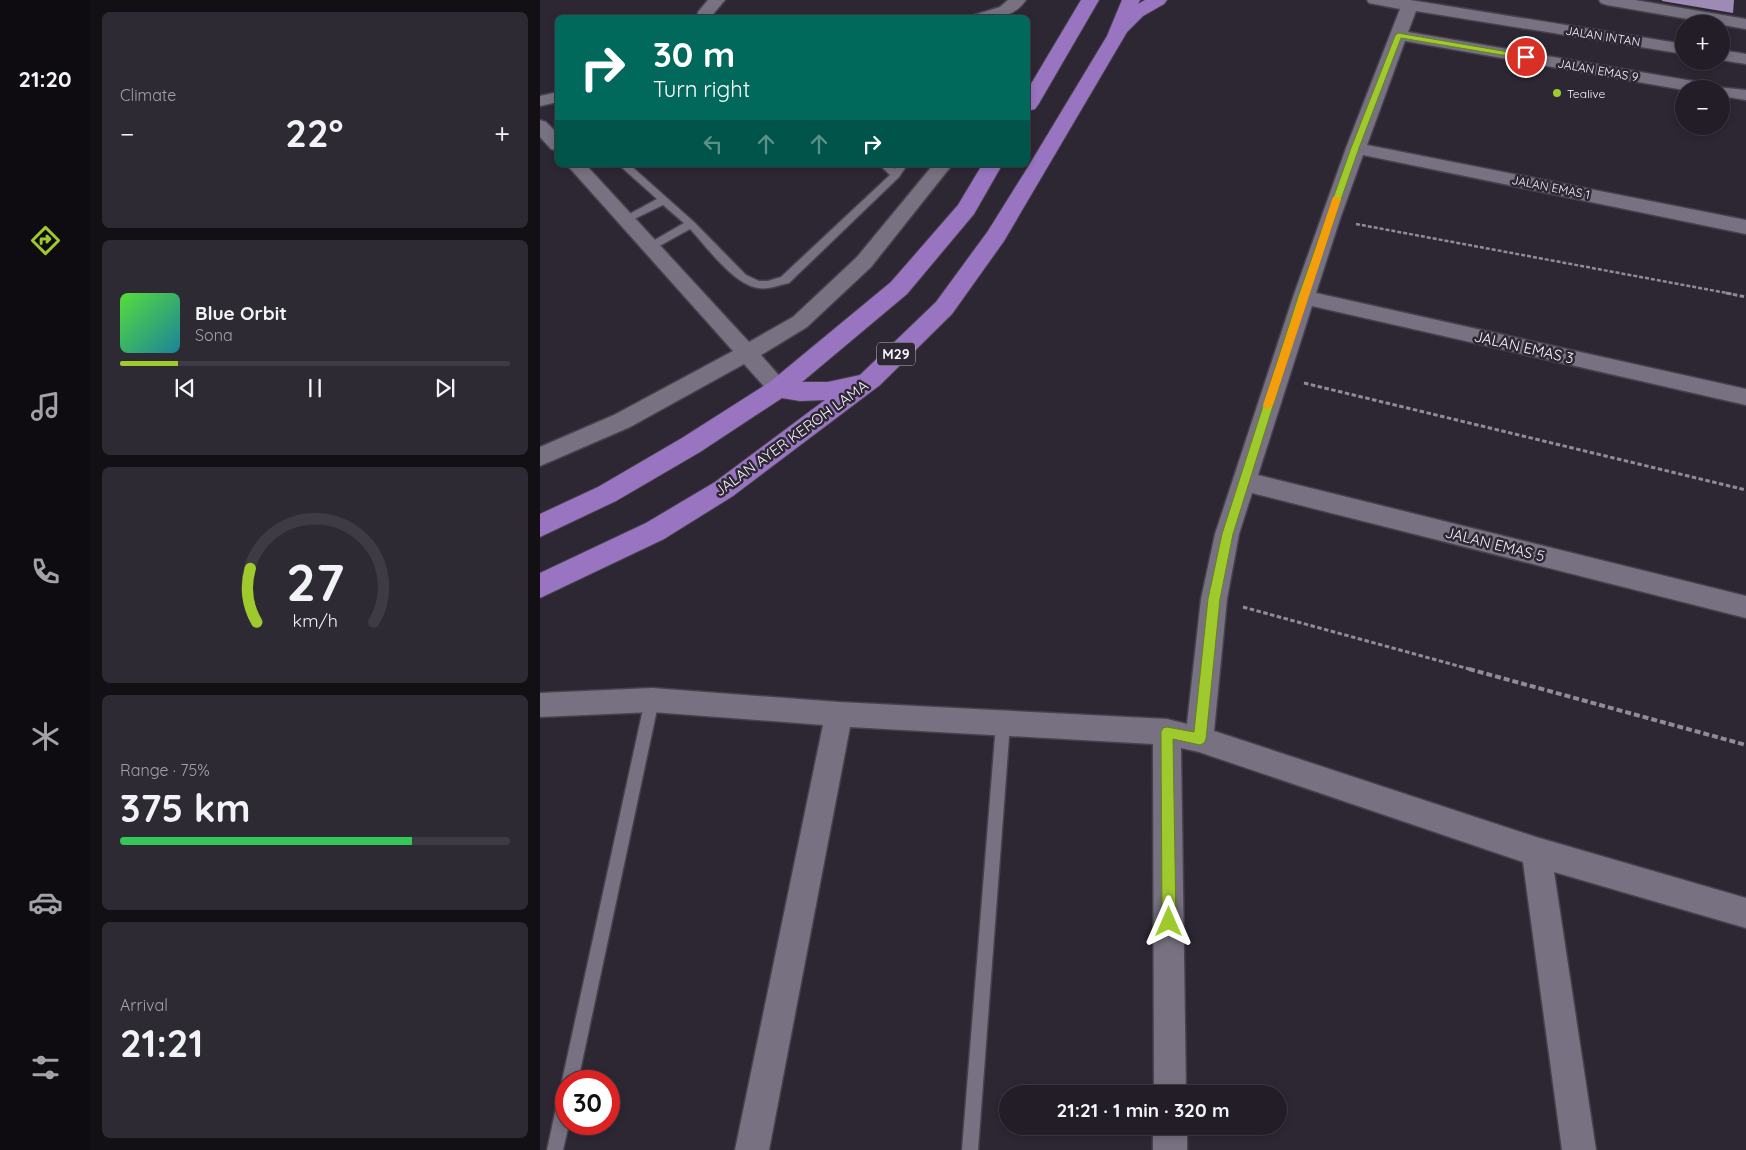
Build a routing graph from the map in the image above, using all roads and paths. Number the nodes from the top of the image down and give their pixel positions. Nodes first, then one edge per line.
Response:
1 (717, 0) edge
2 (1018, 0) edge
3 (1090, 0) edge
4 (1131, 0) edge
5 (1158, 0) edge
6 (1375, 0) edge
7 (1607, 0) edge
8 (1410, 6) junction
9 (706, 15) edge
10 (990, 15) edge
11 (1746, 24) edge
12 (1116, 36) junction
13 (1398, 36) junction
14 (1675, 48) edge
15 (1730, 56) edge
16 (1746, 59) edge
17 (1675, 83) edge
18 (1730, 92) edge
19 (540, 94) edge
20 (1746, 95) edge
21 (555, 96) edge
22 (555, 97) edge
23 (540, 100) edge
24 (1030, 103) edge
25 (540, 126) edge
26 (555, 142) edge
27 (1355, 148) junction
28 (578, 167) edge
29 (626, 167) edge
30 (887, 167) edge
31 (901, 167) edge
32 (941, 167) edge
33 (991, 167) edge
34 (896, 175) junction
35 (664, 200) junction
36 (1330, 219) junction
37 (625, 220) junction
38 (691, 224) junction
39 (1746, 227) edge
40 (650, 247) junction
41 (1303, 297) junction
42 (1746, 297) edge
43 (747, 353) junction
44 (1277, 377) junction
45 (871, 379) junction
46 (779, 388) junction
47 (1746, 397) edge
48 (540, 457) edge
49 (1243, 481) junction
50 (1746, 490) edge
51 (540, 526) edge
52 (540, 586) edge
53 (1214, 599) junction
54 (1746, 607) edge
55 (652, 700) junction
56 (540, 705) edge
57 (839, 714) junction
58 (1003, 724) junction
59 (1167, 732) junction
60 (1200, 739) junction
61 (1746, 745) edge
62 (1536, 852) junction
63 (1746, 913) edge
64 (572, 1070) edge
65 (1170, 1085) edge
66 (558, 1135) edge
67 (1170, 1135) edge
68 (555, 1150) edge
69 (752, 1150) edge
70 (970, 1150) edge
71 (1170, 1150) edge
72 (1579, 1150) edge

1 - 9 street
2 - 10 street
3 - 24 main road
4 - 12 main road, JALAN AYER KEROH LAMA / M29
5 - 12 main road
6 - 8 street, JALAN INTAN
7 - 11 street
8 - 13 street
8 - 14 street, JALAN INTAN
12 - 45 main road, JALAN AYER KEROH LAMA / M29
13 - 17 street, JALAN EMAS 9
13 - 27 street
15 - 16 street
18 - 20 street
19 - 21 street
22 - 23 street
25 - 26 street
27 - 36 street
27 - 39 street, JALAN EMAS 1
28 - 37 street
29 - 35 lane
30 - 34 lane
31 - 34 lane
32 - 43 street
33 - 46 main road
34 - 38 lane
35 - 37 lane
35 - 38 lane
36 - 41 street
36 - 42 path
37 - 40 street
38 - 40 lane
40 - 43 street
41 - 44 street
41 - 47 street, JALAN EMAS 3
43 - 46 street
43 - 48 street
44 - 49 street
44 - 50 path
45 - 46 main road
45 - 52 main road, JALAN AYER KEROH LAMA / M29
46 - 51 main road
49 - 53 street
49 - 54 street, JALAN EMAS 5
53 - 60 street
53 - 61 path
55 - 56 street
55 - 57 street
55 - 64 lane
57 - 58 street
57 - 69 street
58 - 59 street
58 - 70 lane
59 - 60 street
59 - 65 street
60 - 62 street
62 - 63 street
62 - 72 street
66 - 68 lane
67 - 71 street

